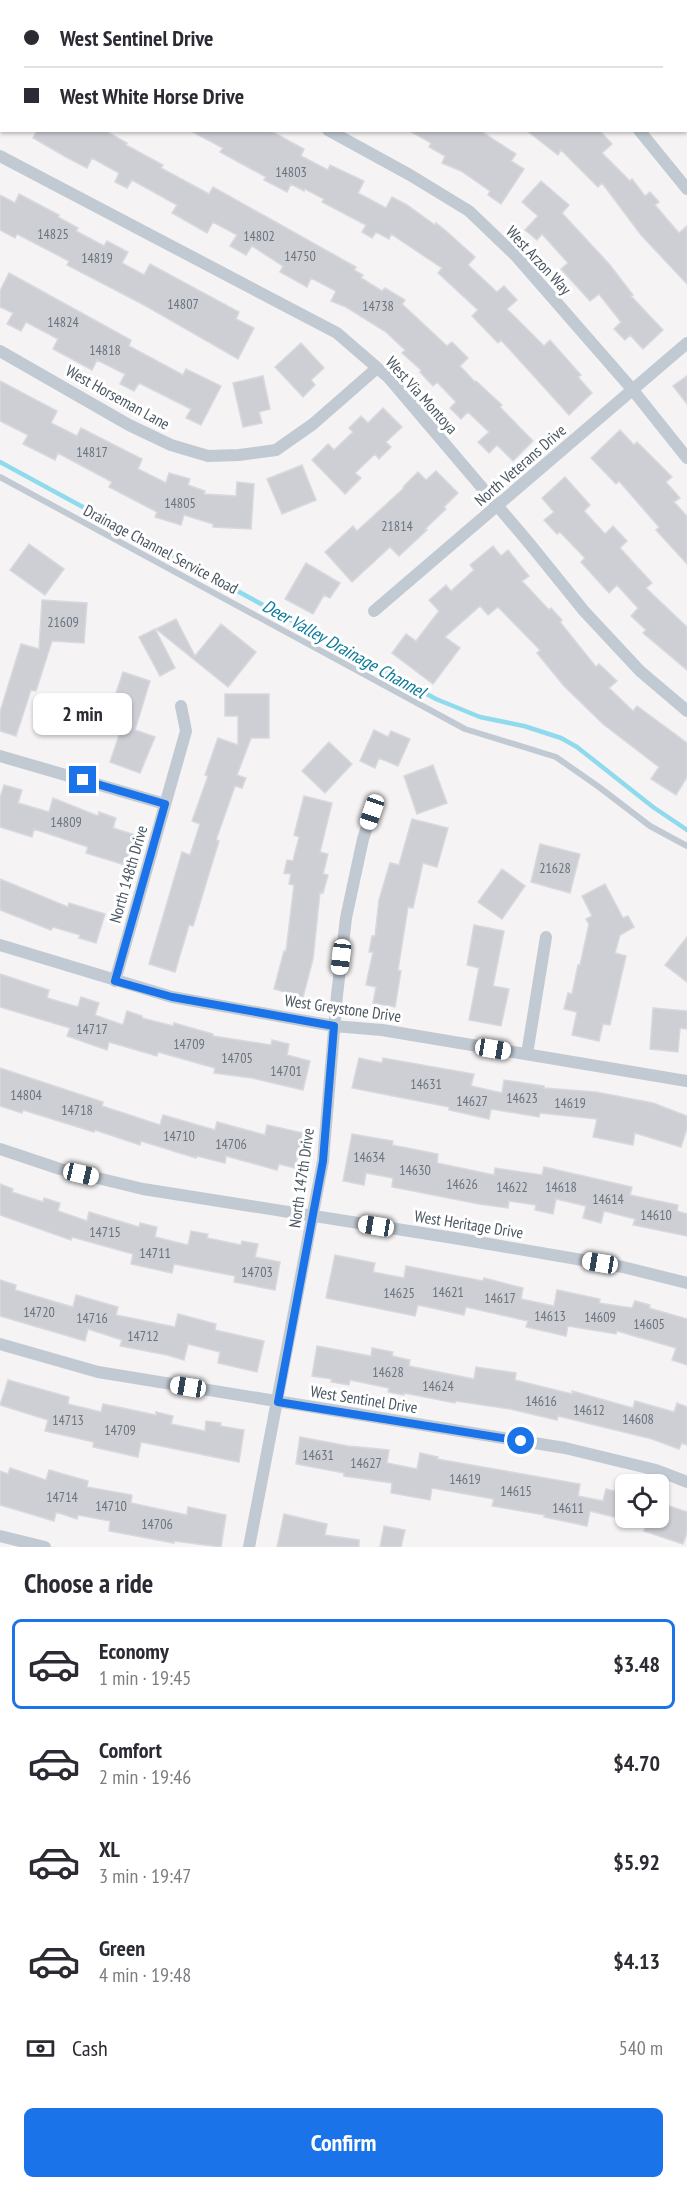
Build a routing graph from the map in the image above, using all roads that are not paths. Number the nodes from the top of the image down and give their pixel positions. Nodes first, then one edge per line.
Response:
1 (332, 132) edge
2 (644, 132) edge
3 (0, 156) edge
4 (687, 189) edge
5 (687, 343) edge
6 (0, 351) edge
7 (377, 368) junction
8 (632, 389) junction
9 (687, 458) edge
10 (0, 477) edge
11 (497, 507) junction
12 (374, 611) dead end
13 (181, 706) dead end
14 (687, 711) edge
15 (0, 756) edge
16 (165, 804) junction
17 (372, 812) dead end
18 (687, 846) edge
19 (546, 937) dead end
20 (0, 945) edge
21 (115, 981) junction
22 (334, 1026) junction
23 (527, 1054) junction
24 (687, 1081) edge
25 (0, 1149) edge
26 (314, 1216) junction
27 (687, 1282) edge
28 (0, 1344) edge
29 (278, 1402) junction
30 (687, 1482) edge
31 (0, 1536) edge
32 (45, 1547) edge
33 (249, 1547) edge

1 - 8 street, West Arzon Way
2 - 4 street
3 - 7 street, West Via Montoya
5 - 8 street, North Veterans Drive
6 - 7 street, West Horseman Lane
7 - 11 street, West Via Montoya
8 - 9 street, West Arzon Way
8 - 11 street, North Veterans Drive
10 - 18 lane, Drainage Channel Service Road
11 - 12 street, North Veterans Drive
11 - 14 street, West Via Montoya
13 - 16 street, North 148th Drive
15 - 16 street
16 - 21 street, North 148th Drive
17 - 22 street, North 147th Drive
19 - 23 street
20 - 21 street, West Greystone Drive
21 - 22 street, West Greystone Drive
22 - 23 street, West Greystone Drive
22 - 26 street, North 147th Drive
23 - 24 street, West Greystone Drive
25 - 26 street, West Heritage Drive
26 - 27 street, West Heritage Drive
26 - 29 street, North 147th Drive
28 - 29 street, West Sentinel Drive
29 - 30 street, West Sentinel Drive
29 - 33 street, North 147th Drive
31 - 32 street

